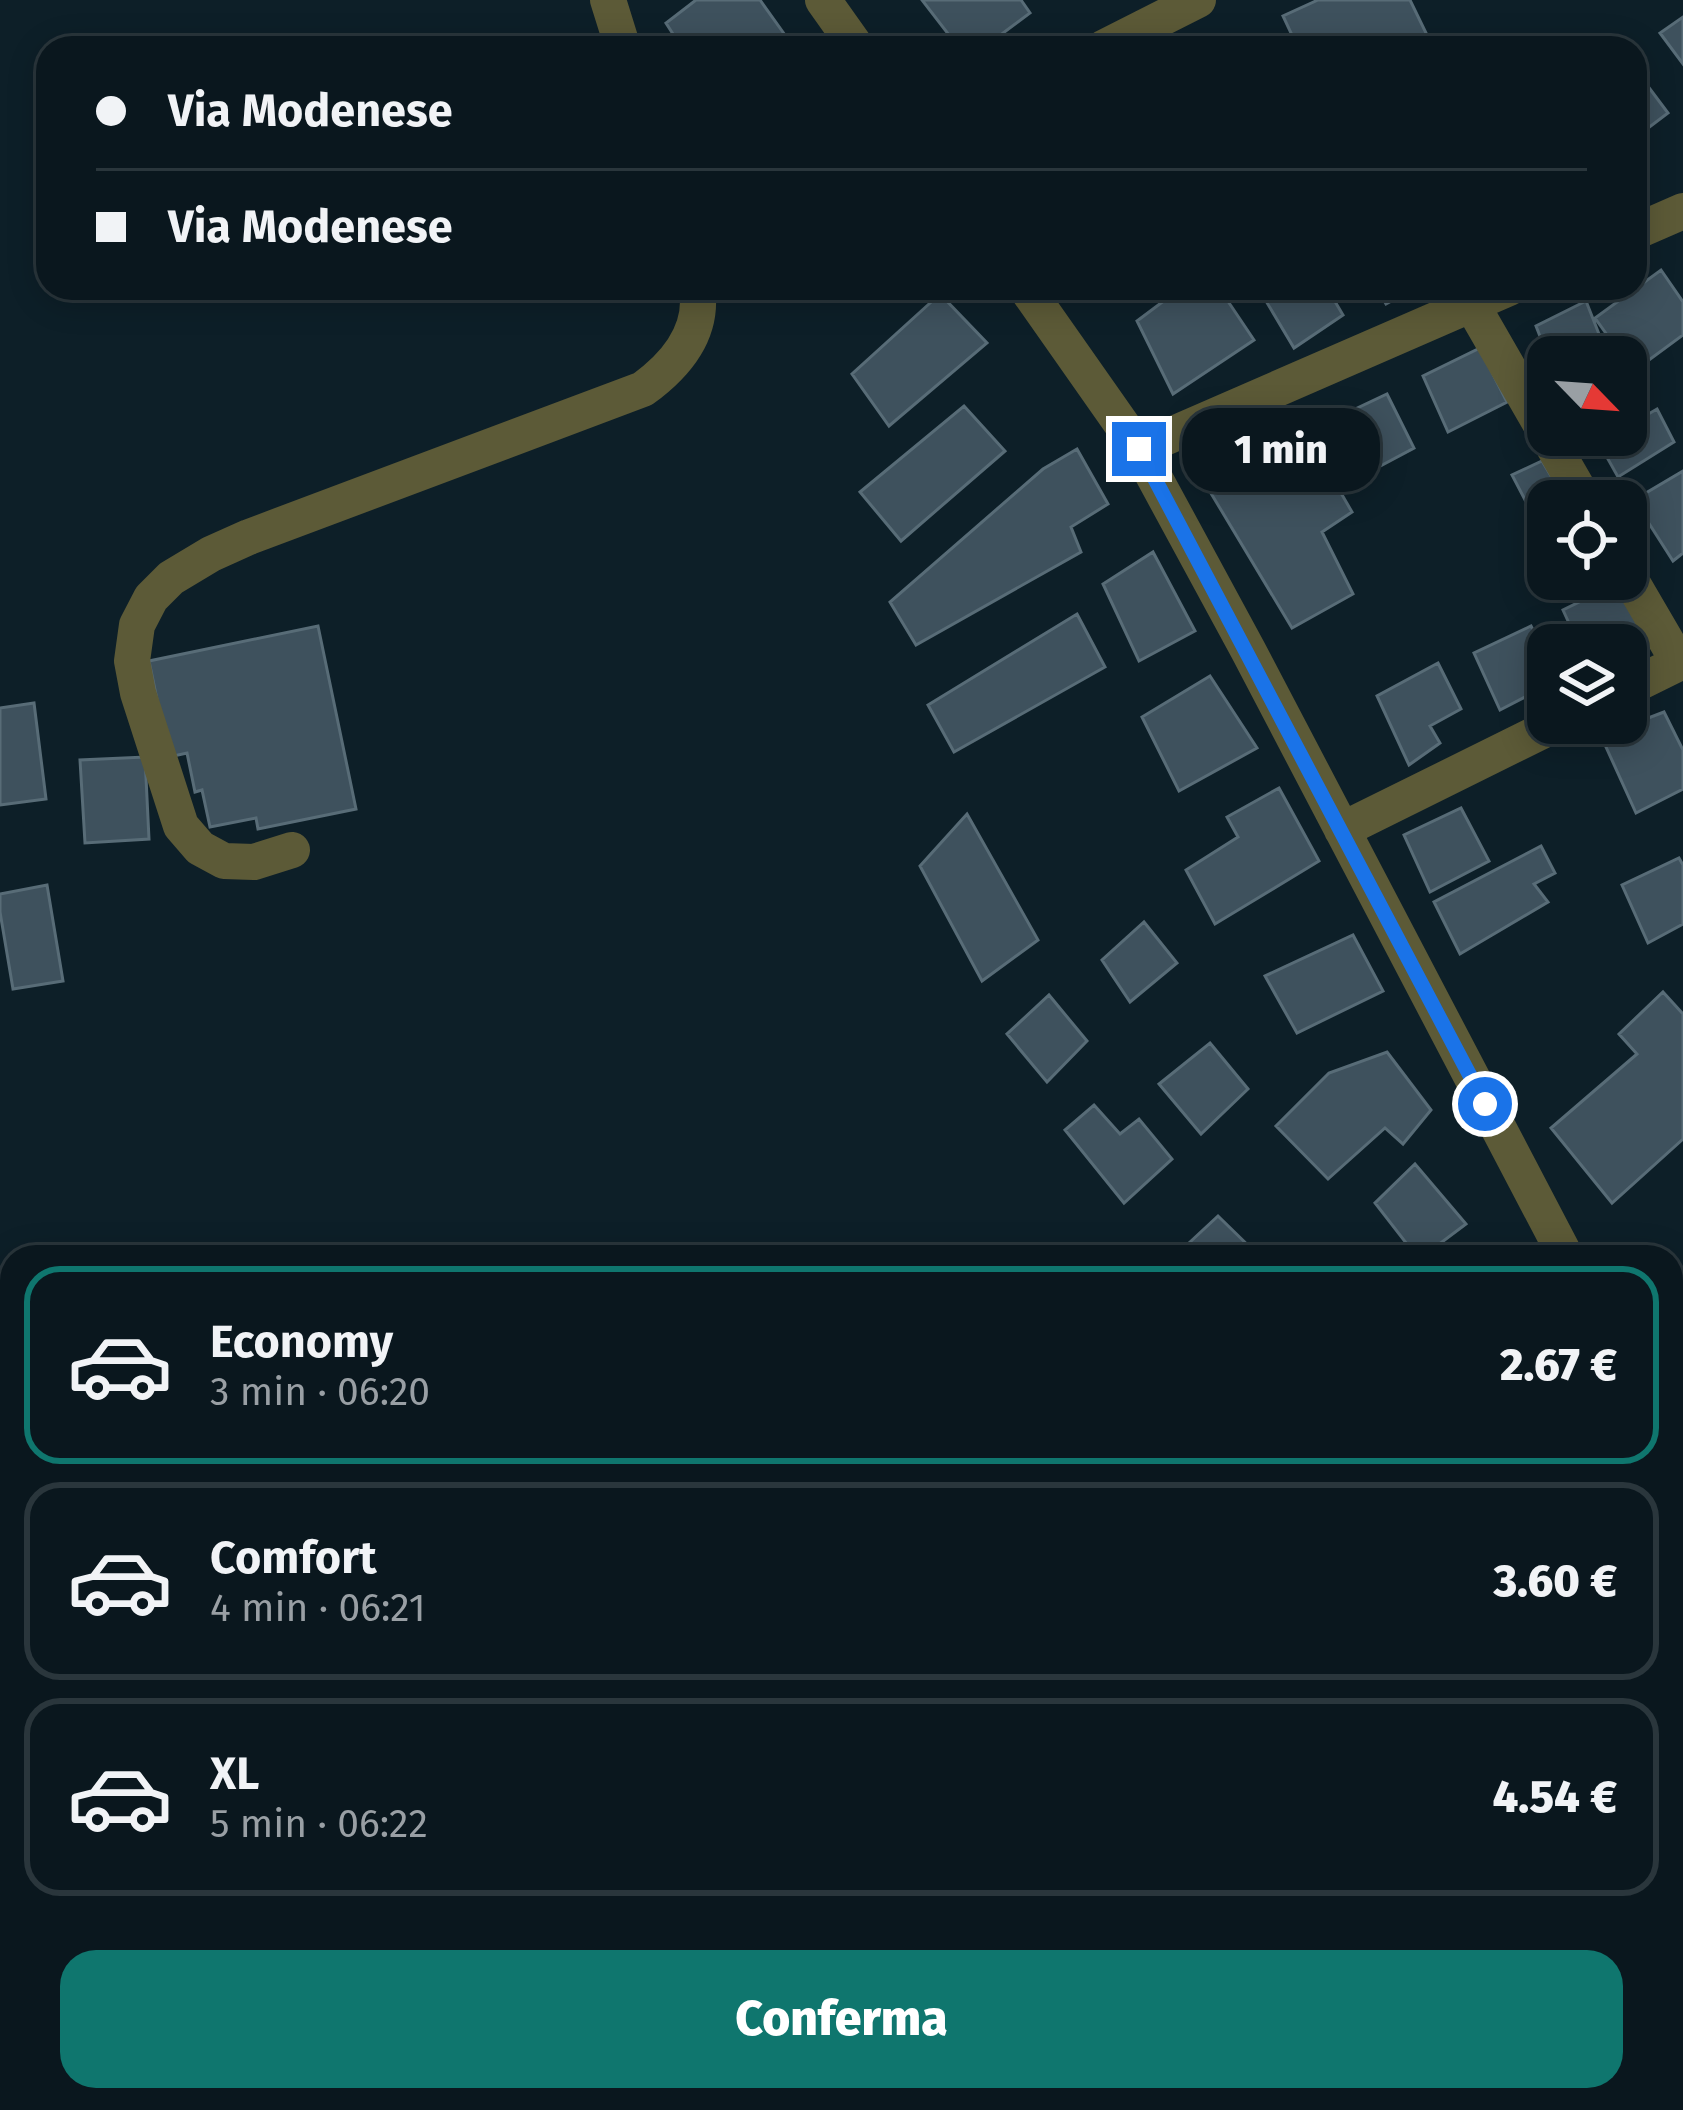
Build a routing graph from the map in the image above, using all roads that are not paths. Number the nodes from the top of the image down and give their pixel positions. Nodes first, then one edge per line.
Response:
1 (608, 0) edge
2 (824, 0) edge
3 (1198, 0) edge
4 (619, 36) edge
5 (849, 36) edge
6 (1127, 36) edge
7 (1683, 211) edge
8 (1647, 227) edge
9 (699, 300) edge
10 (1035, 300) edge
11 (1481, 300) edge
12 (1472, 304) junction
13 (1139, 449) junction
14 (1573, 480) edge
15 (1642, 600) edge
16 (1647, 679) edge
17 (1527, 738) edge
18 (1342, 830) junction
19 (292, 850) dead end
20 (1560, 1245) edge

1 - 4 street
2 - 5 street
3 - 6 street
7 - 8 street
9 - 19 street
10 - 13 street
11 - 12 street
12 - 13 street
12 - 14 street
13 - 18 street
15 - 16 street
17 - 18 street
18 - 20 street

